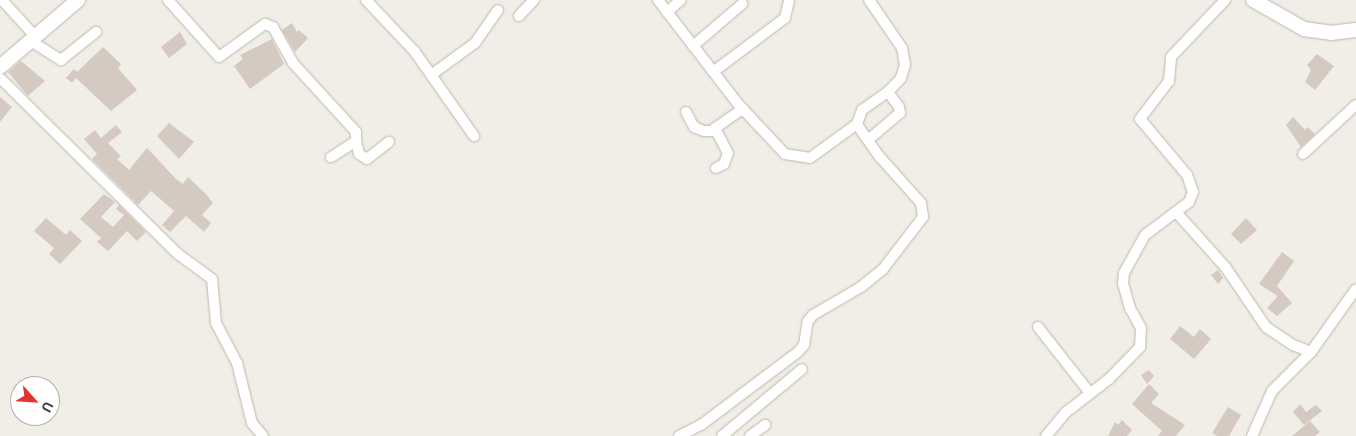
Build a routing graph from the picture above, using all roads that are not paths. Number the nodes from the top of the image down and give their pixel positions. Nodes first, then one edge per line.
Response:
1 (2, 0) edge
2 (78, 0) edge
3 (168, 0) edge
4 (366, 0) edge
5 (534, 0) edge
6 (658, 0) edge
7 (680, 0) edge
8 (789, 0) edge
9 (869, 0) edge
10 (1225, 0) edge
11 (1253, 0) edge
12 (742, 4) dead end
13 (498, 10) dead end
14 (667, 12) junction
15 (519, 16) dead end
16 (1356, 30) edge
17 (96, 32) dead end
18 (32, 38) junction
19 (693, 46) junction
20 (0, 67) edge
21 (713, 72) junction
22 (431, 76) junction
23 (0, 78) edge
24 (888, 92) junction
25 (1356, 105) edge
26 (743, 109) junction
27 (686, 112) dead end
28 (857, 124) junction
29 (715, 128) junction
30 (474, 136) dead end
31 (868, 140) junction
32 (356, 141) junction
33 (389, 142) dead end
34 (1303, 154) dead end
35 (331, 157) dead end
36 (716, 168) dead end
37 (1176, 212) junction
38 (1356, 289) edge
39 (1038, 327) dead end
40 (1311, 352) junction
41 (802, 369) dead end
42 (1090, 393) junction
43 (765, 425) dead end
44 (263, 436) edge
45 (679, 436) edge
46 (722, 436) edge
47 (750, 436) edge
48 (1046, 436) edge
49 (1252, 436) edge

1 - 18 street
2 - 18 street
3 - 32 street
4 - 22 street
5 - 15 street
6 - 14 street
7 - 14 street
8 - 21 street
9 - 24 street
10 - 37 street
11 - 16 street
12 - 19 street
13 - 22 street
14 - 19 street
17 - 18 street
18 - 20 street
19 - 21 street
21 - 26 street
22 - 30 street
23 - 44 street
24 - 28 street
24 - 31 street
25 - 34 street
26 - 28 street
26 - 29 street
27 - 29 street
28 - 31 street
29 - 36 street
31 - 45 street
32 - 33 street
32 - 35 street
37 - 40 street
37 - 42 street
38 - 40 street
39 - 42 street
40 - 49 street
41 - 46 street
42 - 48 street
43 - 47 street

